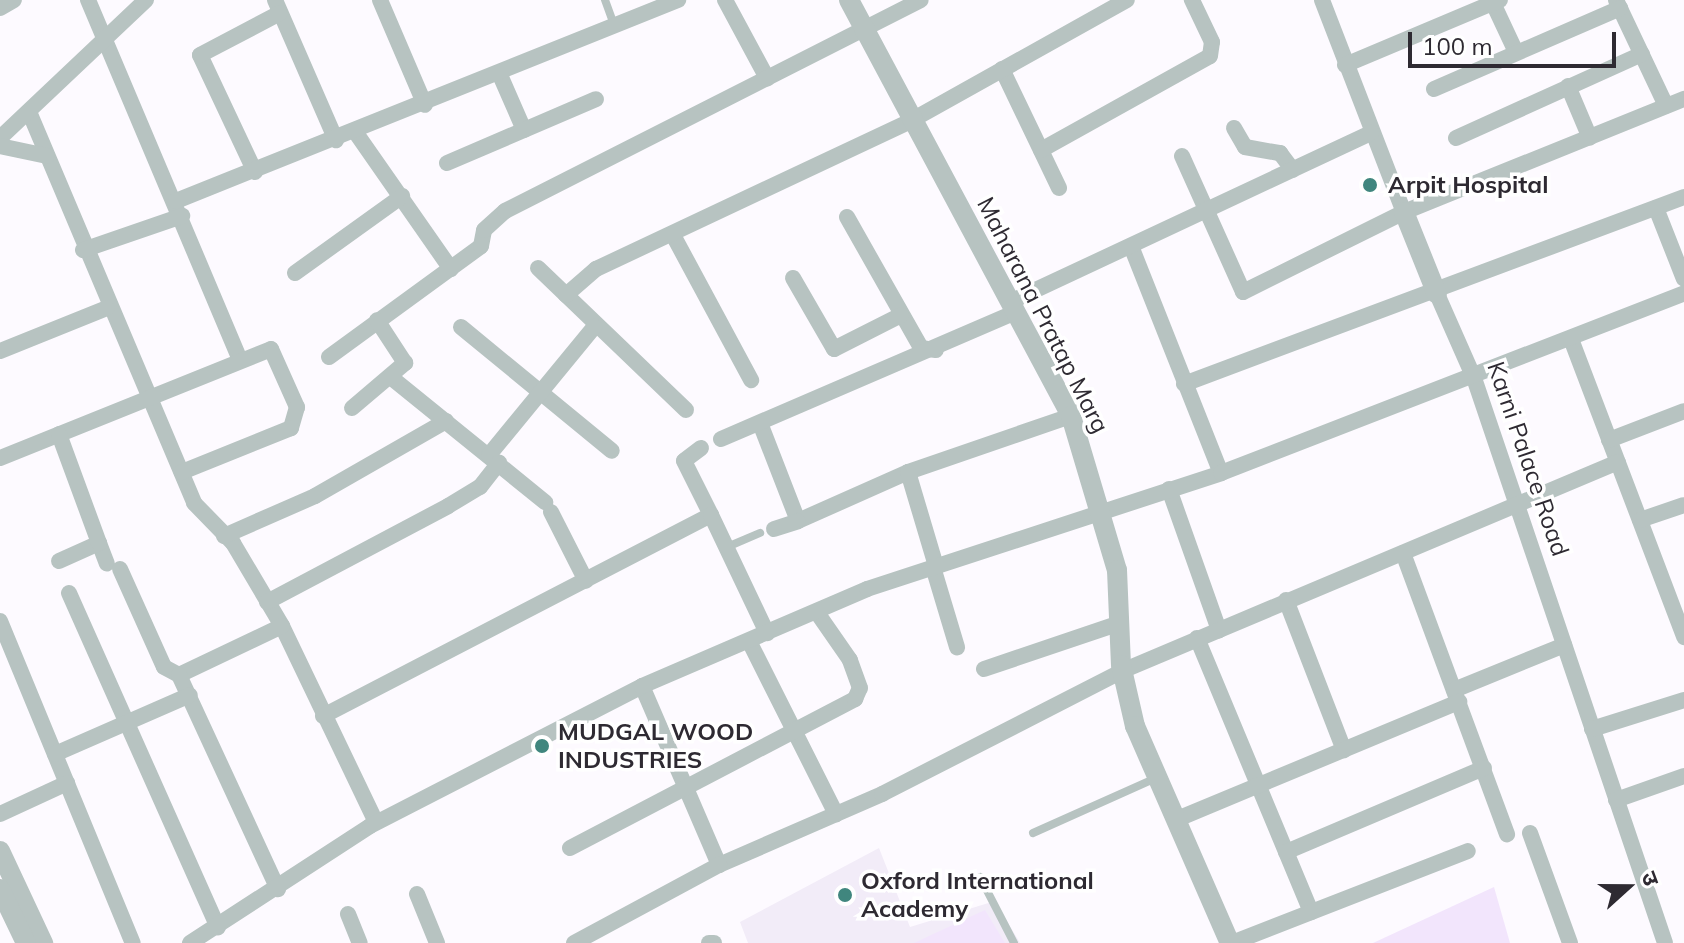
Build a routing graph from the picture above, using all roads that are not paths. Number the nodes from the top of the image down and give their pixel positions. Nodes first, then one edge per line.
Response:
1 (14, 0) edge
2 (88, 0) edge
3 (146, 0) edge
4 (380, 0) edge
5 (605, 0) edge
6 (678, 0) edge
7 (725, 0) edge
8 (849, 0) edge
9 (921, 0) edge
10 (1091, 0) edge
11 (1127, 0) edge
12 (1192, 0) edge
13 (1322, 0) edge
14 (1496, 2) edge
15 (1618, 4) edge
16 (278, 7) edge
17 (0, 8) edge
18 (1099, 16) junction
19 (616, 28) junction
20 (864, 30) junction
21 (109, 38) junction
22 (1515, 50) junction
23 (1642, 54) junction
24 (1345, 65) junction
25 (1002, 69) junction
26 (500, 75) junction
27 (767, 78) junction
28 (1568, 86) junction
29 (1434, 89) dead end
30 (596, 99) dead end
31 (1684, 99) edge
32 (425, 105) junction
33 (1666, 106) junction
34 (30, 114) junction
35 (912, 120) junction
36 (1234, 128) dead end
37 (524, 130) junction
38 (356, 133) junction
39 (1371, 133) junction
40 (0, 138) edge
41 (1456, 138) dead end
42 (1590, 138) junction
43 (336, 140) junction
44 (0, 146) edge
45 (1041, 150) junction
46 (47, 156) junction
47 (1182, 156) dead end
48 (447, 163) dead end
49 (1293, 170) junction
50 (255, 172) junction
51 (1059, 188) dead end
52 (402, 196) junction
53 (1684, 197) edge
54 (1656, 208) junction
55 (179, 209) junction
56 (1205, 211) junction
57 (1404, 212) junction
58 (847, 217) dead end
59 (673, 235) junction
60 (1131, 246) junction
61 (83, 250) junction
62 (538, 268) dead end
63 (451, 269) junction
64 (295, 273) dead end
65 (793, 278) dead end
66 (1684, 279) edge
67 (1684, 293) edge
68 (1437, 294) junction
69 (566, 295) junction
70 (1013, 307) junction
71 (107, 308) junction
72 (901, 315) junction
73 (377, 320) junction
74 (461, 327) dead end
75 (594, 327) junction
76 (1571, 339) junction
77 (1, 346) edge
78 (936, 350) junction
79 (329, 357) dead end
80 (240, 359) junction
81 (1474, 378) junction
82 (393, 379) junction
83 (751, 380) dead end
84 (1184, 384) junction
85 (540, 389) junction
86 (147, 398) junction
87 (352, 408) dead end
88 (686, 410) dead end
89 (1684, 411) edge
90 (1071, 416) junction
91 (446, 421) junction
92 (760, 423) junction
93 (59, 434) junction
94 (721, 439) dead end
95 (1609, 440) junction
96 (701, 448) dead end
97 (612, 451) dead end
98 (0, 458) edge
99 (494, 459) junction
100 (1618, 462) junction
101 (182, 472) junction
102 (908, 472) junction
103 (1221, 473) junction
104 (1169, 489) junction
105 (1517, 503) junction
106 (1684, 505) edge
107 (1101, 507) junction
108 (711, 515) junction
109 (1640, 520) junction
110 (798, 521) junction
111 (767, 531) joint
112 (224, 536) junction
113 (99, 543) junction
114 (727, 547) junction
115 (1403, 553) junction
116 (59, 561) dead end
117 (935, 566) junction
118 (586, 581) junction
119 (69, 593) dead end
120 (1286, 600) junction
121 (267, 602) junction
122 (1678, 602) edge
123 (818, 614) junction
124 (0, 621) edge
125 (1120, 623) junction
126 (282, 626) junction
127 (1219, 630) junction
128 (767, 633) junction
129 (1684, 637) edge
130 (1197, 638) junction
131 (749, 641) junction
132 (1564, 645) junction
133 (957, 647) dead end
134 (984, 669) dead end
135 (1122, 671) junction
136 (179, 675) junction
137 (642, 686) junction
138 (190, 695) junction
139 (1457, 696) junction
140 (1684, 700) edge
141 (323, 716) junction
142 (128, 722) junction
143 (1592, 729) junction
144 (794, 733) junction
145 (1344, 750) junction
146 (55, 754) junction
147 (1484, 768) junction
148 (1684, 776) edge
149 (1157, 778) junction
150 (67, 783) junction
151 (682, 784) junction
152 (1258, 785) junction
153 (1616, 800) junction
154 (0, 814) edge
155 (836, 814) junction
156 (1175, 820) junction
157 (376, 822) junction
158 (1033, 833) dead end
159 (1530, 833) dead end
160 (1507, 834) dead end
161 (570, 848) dead end
162 (0, 851) edge
163 (1468, 851) dead end
164 (1286, 852) junction
165 (719, 865) junction
166 (980, 877) dead end
167 (0, 889) edge
168 (278, 889) junction
169 (417, 894) dead end
170 (1311, 912) junction
171 (348, 914) dead end
172 (15, 920) edge
173 (218, 927) junction
174 (26, 943) edge
175 (43, 943) edge
176 (133, 943) edge
177 (190, 943) edge
178 (360, 943) edge
179 (437, 943) edge
180 (574, 943) edge
181 (1014, 943) edge
182 (1231, 943) edge
183 (1570, 943) edge
184 (1665, 943) edge

1 - 17 street
2 - 21 street
3 - 21 street
4 - 32 street
5 - 19 lane
6 - 19 street
7 - 27 street
8 - 20 street, Maharana Pratap Marg
9 - 20 street
10 - 18 street
11 - 18 street
12 - 45 street
13 - 24 street, Karni Palace Road
14 - 22 street
14 - 24 street
15 - 22 street
15 - 23 street
16 - 43 street
16 - 50 street
18 - 25 street
19 - 26 street
20 - 27 street
20 - 35 street, Maharana Pratap Marg
21 - 34 street
21 - 55 street
22 - 29 street
23 - 28 street
23 - 33 street
24 - 39 street, Karni Palace Road
25 - 35 street
25 - 45 street
26 - 32 street
26 - 37 street
27 - 63 street
28 - 41 street
28 - 42 street
30 - 37 street
31 - 33 street
32 - 38 street
33 - 42 street
34 - 40 street
34 - 46 street
35 - 59 street
35 - 70 street, Maharana Pratap Marg
36 - 49 street
37 - 48 street
38 - 43 street
38 - 52 street
39 - 49 street
39 - 57 street, Karni Palace Road
42 - 57 street
43 - 50 street
44 - 46 street
45 - 51 street
46 - 61 street
47 - 56 street
49 - 56 street
50 - 55 street
52 - 63 street
52 - 64 street
53 - 54 street
54 - 66 street
54 - 68 street
55 - 61 street
55 - 80 street
56 - 57 street
56 - 60 street
57 - 68 street, Karni Palace Road
58 - 72 street
59 - 69 street
59 - 83 street
60 - 70 street
60 - 84 street
61 - 71 street
62 - 69 street
63 - 73 street
65 - 72 street
67 - 76 street
68 - 81 street, Karni Palace Road
68 - 84 street
69 - 75 street
70 - 78 street
70 - 90 street, Maharana Pratap Marg
71 - 77 street
71 - 86 street
72 - 78 street
73 - 79 street
73 - 82 street
74 - 85 street
75 - 85 street
75 - 88 street
76 - 81 street
76 - 95 street
78 - 92 street
80 - 86 street
80 - 101 street
81 - 103 street
81 - 105 street, Karni Palace Road
82 - 87 street
82 - 91 street
84 - 103 street
85 - 97 street
85 - 99 street
86 - 93 street
86 - 101 street
89 - 95 street
90 - 102 street
90 - 107 street, Maharana Pratap Marg
91 - 99 street
91 - 112 street
92 - 94 street
92 - 110 street
93 - 98 street
93 - 113 street
95 - 100 street
96 - 108 street
99 - 118 street
99 - 121 street
100 - 105 street
100 - 109 street
101 - 112 street
102 - 110 street
102 - 117 street
103 - 104 street
104 - 107 street
104 - 127 street
105 - 115 street
105 - 132 street, Karni Palace Road
106 - 109 street
107 - 117 street
107 - 125 street, Maharana Pratap Marg
108 - 114 street
108 - 118 street
109 - 122 street
110 - 111 street
111 - 114 lane
112 - 121 street
113 - 116 street
113 - 136 street
114 - 128 street
115 - 120 street
115 - 139 street
117 - 123 street
117 - 133 street
118 - 141 street
119 - 142 street
120 - 127 street
120 - 145 street
121 - 126 street
122 - 129 street
123 - 128 street
123 - 144 street
124 - 146 street
125 - 134 street
125 - 135 street, Maharana Pratap Marg
126 - 136 street
126 - 141 street
127 - 130 street
128 - 131 street
130 - 135 street
130 - 152 street
131 - 137 street
131 - 144 street
132 - 139 street
132 - 143 street, Karni Palace Road
135 - 149 street, Maharana Pratap Marg
135 - 155 street
136 - 138 street
137 - 151 street
137 - 157 street
138 - 142 street
138 - 168 street
139 - 145 street
139 - 147 street
140 - 143 street
141 - 157 street
142 - 146 street
142 - 173 street
143 - 153 street, Karni Palace Road
144 - 151 street
144 - 155 street
145 - 152 street
146 - 150 street
147 - 160 street
147 - 164 street
148 - 153 street
149 - 156 street, Maharana Pratap Marg
149 - 158 lane
150 - 154 street
150 - 176 street
151 - 161 street
151 - 165 street
152 - 156 street
152 - 164 street
153 - 184 street, Karni Palace Road
155 - 165 street
156 - 182 street, Maharana Pratap Marg
157 - 168 street
159 - 183 street
162 - 172 street
163 - 170 street
164 - 170 street
165 - 180 street
166 - 181 lane
167 - 172 street
168 - 173 street
169 - 179 street
170 - 182 street
171 - 178 street
172 - 174 street
172 - 175 street
173 - 177 street

